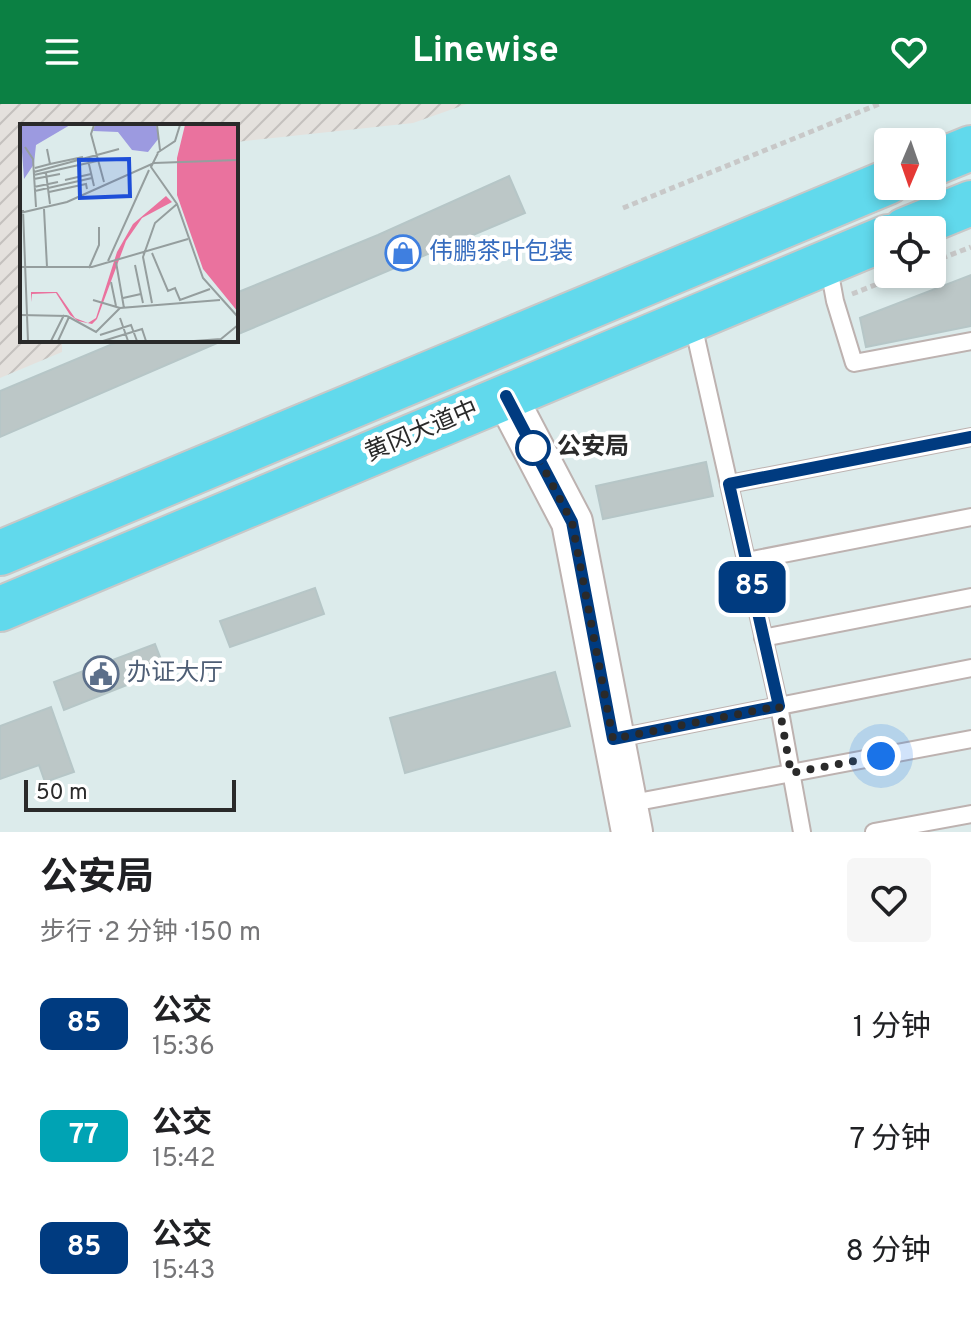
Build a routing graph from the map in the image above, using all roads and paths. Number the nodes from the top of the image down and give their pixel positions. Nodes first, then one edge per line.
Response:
1 (879, 104) edge
2 (971, 148) edge
3 (946, 158) edge
4 (874, 188) edge
5 (971, 203) edge
6 (623, 208) dead end
7 (939, 216) edge
8 (874, 243) edge
9 (971, 247) edge
10 (946, 257) edge
11 (827, 261) junction
12 (691, 318) junction
13 (971, 341) edge
14 (506, 396) junction
15 (971, 437) edge
16 (729, 484) junction
17 (971, 517) edge
18 (0, 553) edge
19 (747, 561) junction
20 (971, 597) edge
21 (0, 609) edge
22 (763, 638) junction
23 (971, 668) edge
24 (779, 706) junction
25 (613, 739) junction
26 (971, 739) edge
27 (791, 773) junction
28 (971, 814) edge
29 (630, 818) edge
30 (802, 832) edge
31 (874, 832) edge

1 - 6 path
2 - 3 main road
4 - 18 main road
5 - 7 main road
8 - 11 main road, 黄冈大道中
9 - 10 path
11 - 12 main road, 黄冈大道中
11 - 13 lane
12 - 14 main road, 黄冈大道中
12 - 16 lane
14 - 21 main road, 黄冈大道中
14 - 25 street
15 - 16 lane
16 - 19 lane
17 - 19 lane
19 - 22 lane
20 - 22 lane
22 - 24 lane
23 - 24 lane
24 - 25 lane
24 - 27 lane
25 - 29 street
26 - 27 lane
27 - 29 lane
27 - 30 lane
28 - 31 lane

